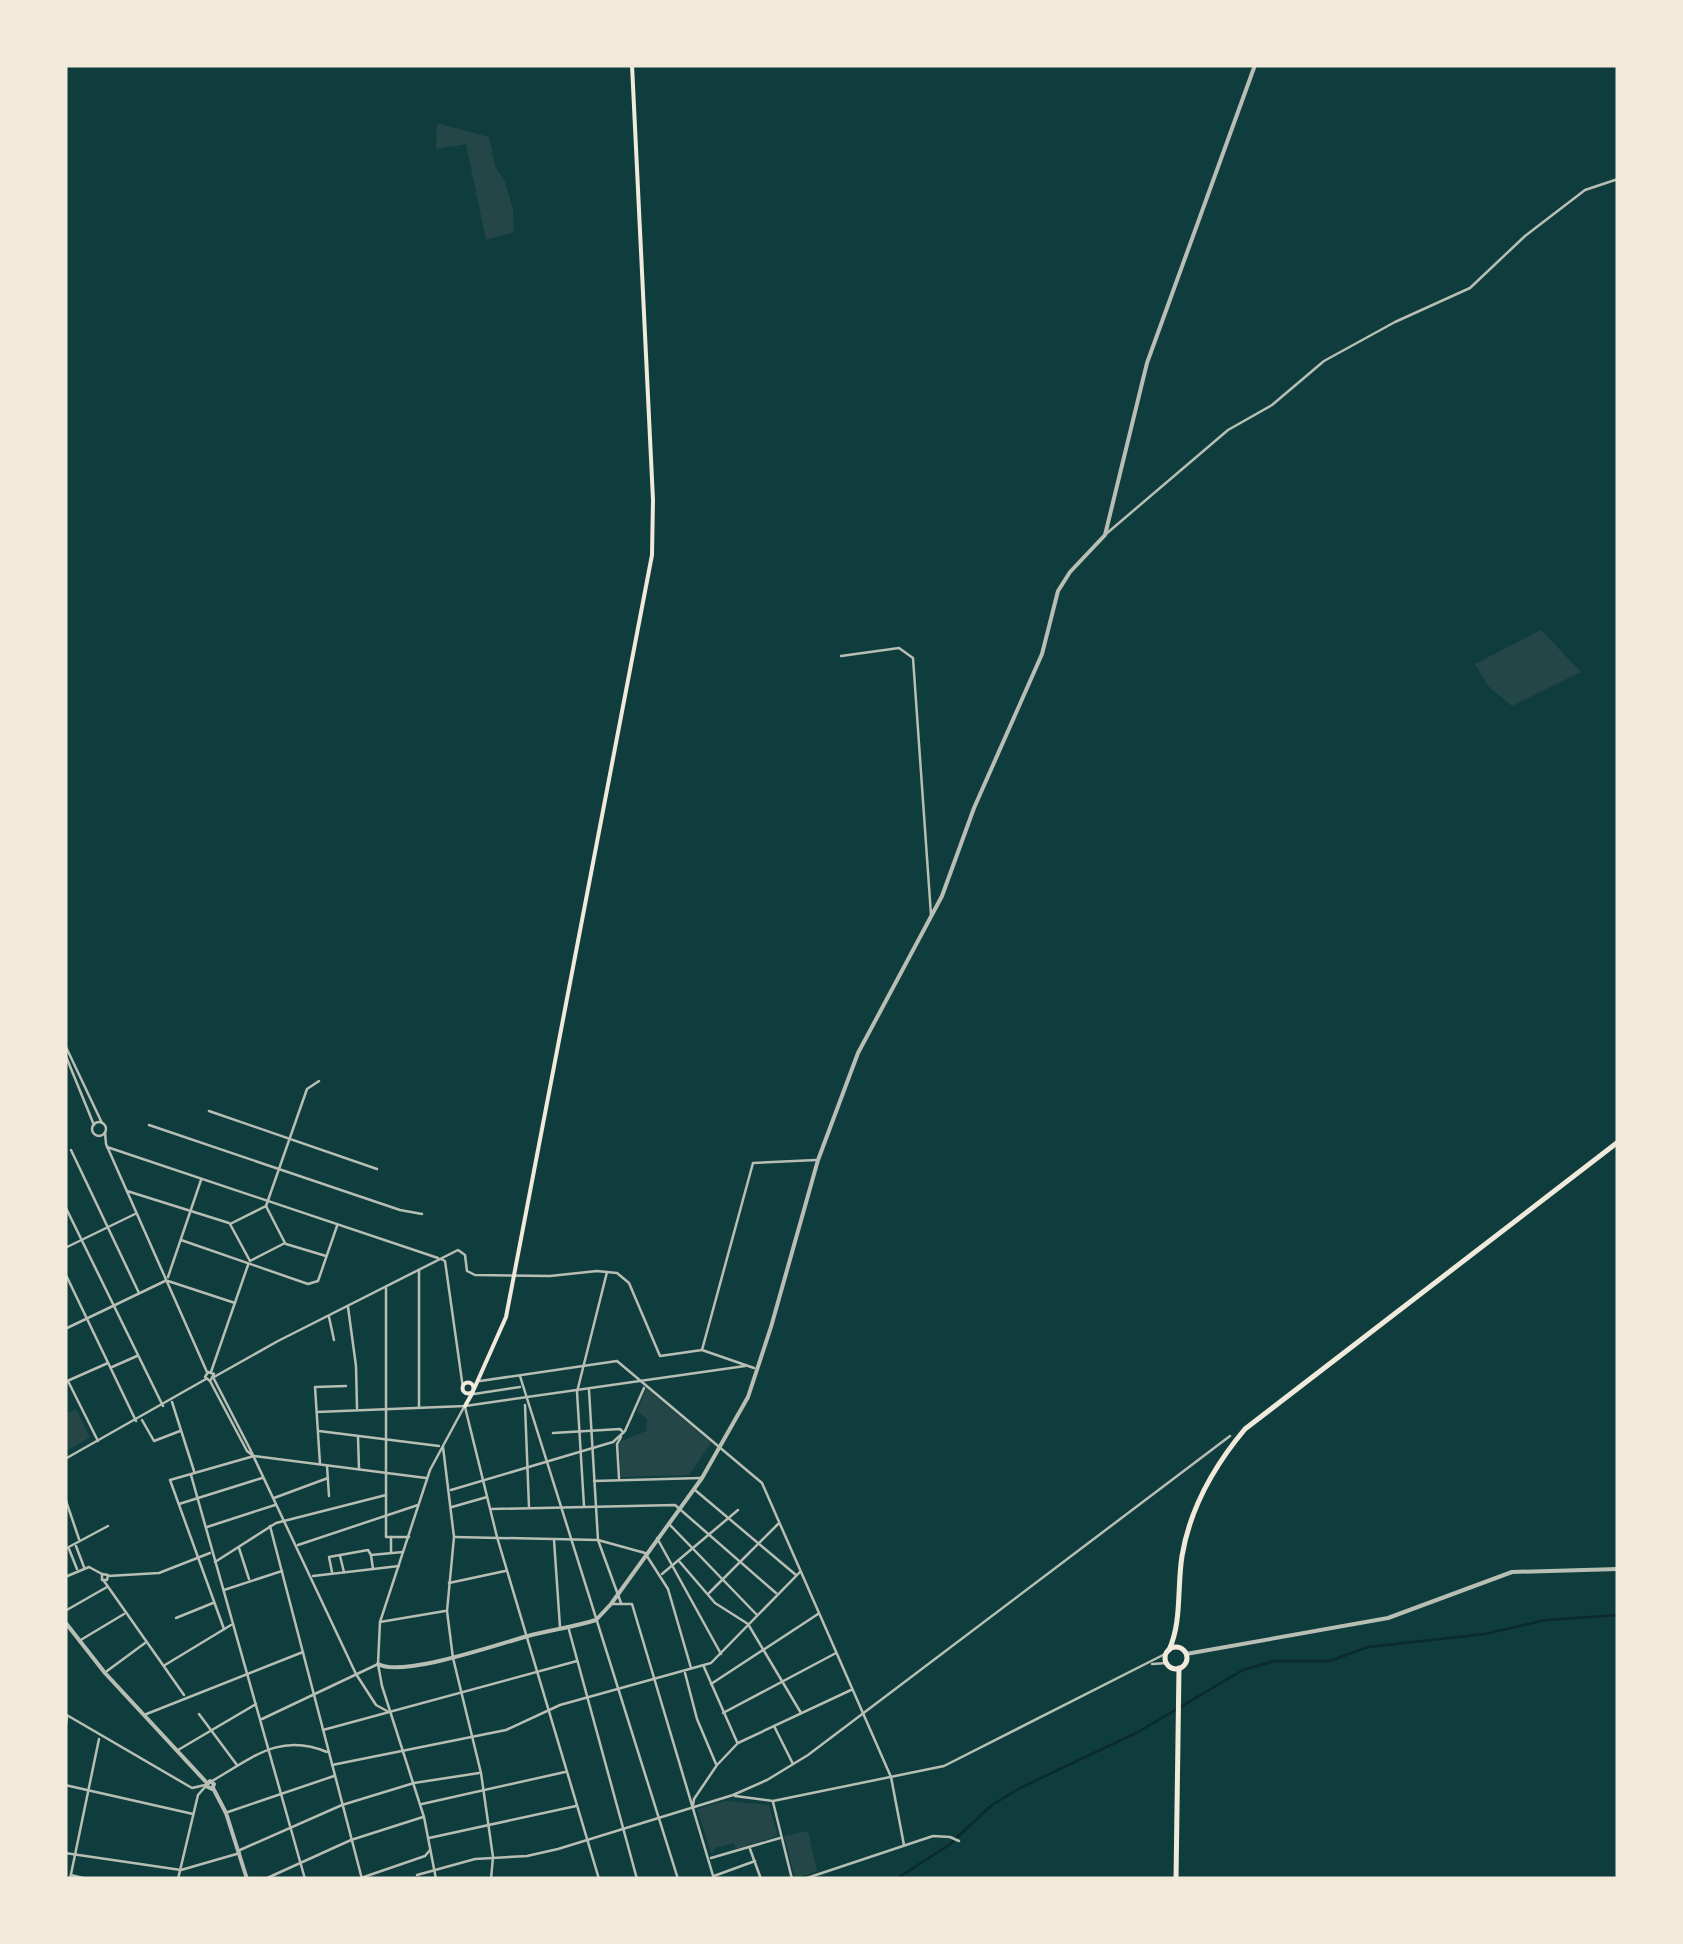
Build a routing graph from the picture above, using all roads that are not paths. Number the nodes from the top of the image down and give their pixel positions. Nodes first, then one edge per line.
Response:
1 (632, 65) edge
2 (1255, 65) edge
3 (1618, 179) edge
4 (1105, 535) junction
5 (841, 656) dead end
6 (931, 916) junction
7 (65, 1045) edge
8 (65, 1054) edge
9 (318, 1082) dead end
10 (209, 1110) dead end
11 (102, 1122) junction
12 (94, 1125) junction
13 (149, 1125) dead end
14 (105, 1132) junction
15 (97, 1136) junction
16 (290, 1138) junction
17 (1618, 1142) edge
18 (107, 1145) junction
19 (71, 1150) dead end
20 (818, 1160) junction
21 (280, 1170) junction
22 (377, 1170) dead end
23 (202, 1179) junction
24 (127, 1191) junction
25 (270, 1201) junction
26 (65, 1206) edge
27 (266, 1206) junction
28 (191, 1210) junction
29 (136, 1214) junction
30 (422, 1214) dead end
31 (230, 1224) junction
32 (338, 1224) junction
33 (108, 1227) junction
34 (82, 1240) junction
35 (181, 1240) junction
36 (285, 1243) junction
37 (65, 1248) edge
38 (326, 1256) junction
39 (440, 1259) junction
40 (249, 1262) junction
41 (419, 1269) junction
42 (607, 1271) junction
43 (65, 1273) edge
44 (514, 1273) junction
45 (166, 1280) junction
46 (386, 1286) junction
47 (139, 1293) junction
48 (235, 1303) junction
49 (348, 1305) junction
50 (114, 1306) junction
51 (329, 1315) junction
52 (87, 1318) junction
53 (65, 1328) edge
54 (334, 1340) dead end
55 (702, 1350) junction
56 (138, 1356) junction
57 (109, 1365) junction
58 (584, 1366) junction
59 (745, 1366) junction
60 (757, 1369) junction
61 (209, 1372) junction
62 (519, 1375) junction
63 (211, 1379) junction
64 (480, 1379) junction
65 (67, 1381) edge
66 (644, 1384) junction
67 (346, 1386) dead end
68 (465, 1386) junction
69 (522, 1387) junction
70 (588, 1390) junction
71 (473, 1391) junction
72 (577, 1392) junction
73 (525, 1398) junction
74 (172, 1401) junction
75 (163, 1406) junction
76 (465, 1406) junction
77 (420, 1408) junction
78 (387, 1409) junction
79 (356, 1410) junction
80 (317, 1412) junction
81 (139, 1420) junction
82 (181, 1430) junction
83 (580, 1430) junction
84 (592, 1430) junction
85 (318, 1431) junction
86 (624, 1432) junction
87 (553, 1433) dead end
88 (358, 1436) junction
89 (1230, 1436) dead end
90 (386, 1440) junction
91 (98, 1441) junction
92 (442, 1445) junction
93 (592, 1448) junction
94 (720, 1449) junction
95 (581, 1451) junction
96 (254, 1456) junction
97 (65, 1459) edge
98 (545, 1462) junction
99 (320, 1464) junction
100 (328, 1465) junction
101 (527, 1467) junction
102 (359, 1469) junction
103 (192, 1473) junction
104 (386, 1473) junction
105 (264, 1477) junction
106 (328, 1478) junction
107 (428, 1478) junction
108 (702, 1478) junction
109 (482, 1480) junction
110 (619, 1480) junction
111 (594, 1481) junction
112 (694, 1488) junction
113 (449, 1491) junction
114 (386, 1494) junction
115 (329, 1496) dead end
116 (487, 1497) junction
117 (65, 1498) edge
118 (196, 1498) junction
119 (274, 1498) junction
120 (178, 1504) junction
121 (276, 1504) junction
122 (419, 1505) junction
123 (66, 1506) edge
124 (595, 1506) junction
125 (584, 1507) junction
126 (451, 1508) junction
127 (528, 1508) junction
128 (560, 1508) junction
129 (679, 1509) junction
130 (490, 1510) junction
131 (738, 1510) dead end
132 (386, 1516) junction
133 (728, 1518) junction
134 (285, 1521) junction
135 (668, 1523) junction
136 (778, 1523) junction
137 (108, 1526) dead end
138 (270, 1526) junction
139 (204, 1528) junction
140 (708, 1536) junction
141 (389, 1537) junction
142 (410, 1537) junction
143 (454, 1537) junction
144 (497, 1537) junction
145 (554, 1538) junction
146 (570, 1538) junction
147 (657, 1538) junction
148 (598, 1540) junction
149 (78, 1542) junction
150 (758, 1542) junction
151 (296, 1545) junction
152 (238, 1547) junction
153 (67, 1548) edge
154 (692, 1549) junction
155 (405, 1552) junction
156 (211, 1553) junction
157 (645, 1553) junction
158 (340, 1554) junction
159 (391, 1554) junction
160 (384, 1555) junction
161 (371, 1556) junction
162 (198, 1559) junction
163 (680, 1560) junction
164 (740, 1562) junction
165 (214, 1563) junction
166 (400, 1566) junction
167 (672, 1567) junction
168 (85, 1568) junction
169 (386, 1568) junction
170 (372, 1569) junction
171 (1618, 1569) edge
172 (78, 1571) junction
173 (282, 1571) junction
174 (508, 1571) junction
175 (344, 1572) junction
176 (102, 1574) junction
177 (333, 1574) junction
178 (798, 1574) junction
179 (661, 1575) junction
180 (108, 1576) junction
181 (311, 1576) junction
182 (65, 1577) edge
183 (722, 1579) junction
184 (104, 1581) junction
185 (250, 1581) junction
186 (448, 1583) junction
187 (106, 1587) junction
188 (223, 1591) junction
189 (617, 1594) junction
190 (778, 1594) junction
191 (708, 1595) junction
192 (214, 1603) junction
193 (611, 1604) junction
194 (622, 1604) junction
195 (446, 1610) junction
196 (65, 1611) edge
197 (125, 1614) junction
198 (819, 1614) junction
199 (757, 1615) junction
200 (176, 1618) dead end
201 (596, 1620) junction
202 (380, 1622) junction
203 (66, 1624) edge
204 (233, 1624) junction
205 (748, 1624) junction
206 (1177, 1624) junction
207 (569, 1627) junction
208 (560, 1628) junction
209 (224, 1629) junction
210 (526, 1636) junction
211 (78, 1641) junction
212 (146, 1642) junction
213 (764, 1649) junction
214 (1184, 1651) junction
215 (303, 1652) junction
216 (836, 1652) junction
217 (1168, 1652) junction
218 (722, 1655) junction
219 (453, 1658) junction
220 (576, 1661) junction
221 (378, 1664) junction
222 (163, 1666) junction
223 (704, 1666) junction
224 (1172, 1666) junction
225 (1141, 1668) junction
226 (691, 1669) junction
227 (537, 1671) junction
228 (684, 1671) junction
229 (105, 1673) junction
230 (247, 1673) junction
231 (356, 1674) junction
232 (654, 1679) junction
233 (782, 1680) junction
234 (711, 1684) junction
235 (853, 1688) junction
236 (618, 1689) junction
237 (462, 1692) junction
238 (314, 1694) junction
239 (186, 1697) junction
240 (585, 1697) junction
241 (256, 1704) junction
242 (550, 1711) junction
243 (388, 1712) junction
244 (723, 1712) junction
245 (864, 1713) junction
246 (199, 1714) dead end
247 (802, 1714) junction
248 (66, 1715) edge
249 (143, 1716) junction
250 (260, 1720) junction
251 (774, 1726) junction
252 (65, 1730) edge
253 (323, 1730) junction
254 (212, 1731) junction
255 (100, 1736) junction
256 (474, 1736) junction
257 (738, 1744) junction
258 (403, 1749) junction
259 (268, 1750) junction
260 (177, 1751) junction
261 (328, 1753) junction
262 (717, 1765) junction
263 (793, 1765) junction
264 (238, 1766) junction
265 (332, 1766) junction
266 (481, 1772) junction
267 (567, 1772) junction
268 (335, 1775) junction
269 (892, 1776) junction
270 (414, 1782) junction
271 (208, 1784) junction
272 (65, 1785) edge
273 (89, 1790) junction
274 (483, 1790) junction
275 (280, 1795) junction
276 (733, 1795) junction
277 (692, 1798) junction
278 (773, 1801) junction
279 (420, 1804) junction
280 (342, 1805) junction
281 (577, 1806) junction
282 (693, 1806) junction
283 (226, 1812) junction
284 (193, 1814) junction
285 (424, 1817) junction
286 (658, 1817) junction
287 (489, 1827) junction
288 (290, 1828) junction
289 (623, 1828) junction
290 (429, 1838) junction
291 (782, 1838) junction
292 (351, 1840) junction
293 (588, 1840) junction
294 (957, 1840) dead end
295 (904, 1845) junction
296 (430, 1848) junction
297 (750, 1848) junction
298 (239, 1852) junction
299 (65, 1854) edge
300 (75, 1855) junction
301 (425, 1856) junction
302 (493, 1858) junction
303 (709, 1858) junction
304 (754, 1861) junction
305 (433, 1862) junction
306 (299, 1863) junction
307 (181, 1870) junction
308 (435, 1871) junction
309 (417, 1876) dead end
310 (70, 1877) edge
311 (599, 1878) edge
312 (714, 1878) edge
313 (88, 1879) edge
314 (178, 1879) edge
315 (247, 1879) edge
316 (265, 1879) edge
317 (305, 1879) edge
318 (360, 1879) edge
319 (436, 1879) edge
320 (490, 1879) edge
321 (590, 1879) edge
322 (637, 1879) edge
323 (678, 1879) edge
324 (761, 1879) edge
325 (792, 1879) edge
326 (804, 1879) edge
327 (1176, 1879) edge

1 - 44 main road
2 - 4 street
3 - 4 street
4 - 6 street
5 - 6 street
6 - 20 street
7 - 11 street
8 - 12 street
9 - 16 street
10 - 16 street
11 - 12 street
11 - 14 street
12 - 15 street
13 - 21 street
14 - 15 street
14 - 18 street
15 - 18 street
16 - 21 street
16 - 22 street
17 - 206 main road
18 - 23 street
18 - 24 street
19 - 33 street
20 - 55 street
20 - 60 street
21 - 25 street
21 - 30 street
23 - 25 street
23 - 28 street
24 - 28 street
24 - 29 street
25 - 27 street
25 - 32 street
26 - 34 street
27 - 31 street
27 - 36 street
28 - 31 street
28 - 35 street
29 - 33 street
29 - 45 street
31 - 40 street
32 - 38 street
32 - 39 street
33 - 34 street
33 - 47 street
34 - 37 street
34 - 50 street
35 - 40 street
35 - 45 street
36 - 38 street
36 - 40 street
38 - 40 street
39 - 41 street
39 - 44 street
39 - 68 street
40 - 48 street
41 - 46 street
41 - 77 street
42 - 44 street
42 - 55 street
42 - 58 street
43 - 52 street
44 - 64 main road
45 - 47 street
45 - 48 street
45 - 61 street
46 - 49 street
46 - 78 street
47 - 50 street
48 - 61 street
49 - 51 street
49 - 79 street
50 - 52 street
50 - 56 street
51 - 54 street
51 - 63 street
52 - 53 street
52 - 57 street
55 - 59 street
56 - 57 street
56 - 75 street
57 - 65 street
57 - 81 street
58 - 62 street
58 - 66 street
58 - 72 street
59 - 60 street
59 - 66 street
60 - 94 street
61 - 63 street
61 - 63 street
62 - 64 street
62 - 69 street
63 - 74 street
63 - 96 street
64 - 68 main road
64 - 71 main road
65 - 91 street
66 - 70 street
66 - 86 street
66 - 94 street
67 - 80 street
68 - 71 main road
68 - 71 main road
68 - 76 main road
69 - 71 street
69 - 73 street
70 - 72 street
70 - 84 street
71 - 76 main road
72 - 73 street
72 - 83 street
73 - 76 street
73 - 98 street
73 - 101 street
74 - 75 street
74 - 82 street
75 - 81 street
76 - 77 street
76 - 92 street
76 - 109 street
77 - 78 street
78 - 79 street
78 - 90 street
79 - 80 street
80 - 85 street
81 - 82 street
81 - 91 street
82 - 103 street
83 - 84 street
83 - 87 street
83 - 95 street
84 - 86 street
84 - 93 street
85 - 88 street
85 - 99 street
86 - 93 street
86 - 110 street
88 - 90 street
88 - 102 street
89 - 245 street
90 - 92 street
90 - 104 street
91 - 97 street
92 - 107 street
92 - 113 street
93 - 95 street
93 - 111 street
94 - 108 street
94 - 136 street
95 - 98 street
95 - 125 street
96 - 99 street
96 - 103 street
96 - 105 street
98 - 101 street
98 - 128 street
99 - 100 street
100 - 102 street
100 - 106 street
101 - 109 street
101 - 127 street
102 - 104 street
103 - 118 street
103 - 120 street
104 - 107 street
104 - 114 street
105 - 118 street
105 - 119 street
106 - 115 street
106 - 119 street
107 - 122 street
108 - 110 street
108 - 112 street
109 - 113 street
109 - 116 street
110 - 111 street
111 - 124 street
112 - 129 street
112 - 133 street
113 - 126 street
114 - 132 street
114 - 134 street
116 - 126 street
116 - 130 street
117 - 123 street
118 - 120 street
118 - 139 street
119 - 121 street
120 - 162 street
121 - 134 street
121 - 139 street
122 - 132 street
122 - 142 street
123 - 149 street
124 - 125 street
124 - 129 street
124 - 148 street
125 - 128 street
126 - 143 street
127 - 128 street
127 - 130 street
128 - 146 street
129 - 135 street
129 - 140 street
130 - 144 street
131 - 133 street
132 - 141 street
132 - 151 street
133 - 140 street
133 - 150 street
134 - 138 street
134 - 151 street
135 - 147 street
135 - 154 street
136 - 150 street
136 - 178 street
137 - 149 street
138 - 152 street
138 - 173 street
139 - 156 street
140 - 154 street
140 - 164 street
141 - 142 street
141 - 159 street
142 - 155 street
143 - 144 street
143 - 186 street
144 - 145 street
144 - 174 street
145 - 146 street
145 - 208 street
146 - 148 street
146 - 201 street
147 - 157 street
147 - 167 street
148 - 157 street
148 - 189 street
149 - 153 street
149 - 168 street
150 - 164 street
150 - 178 street
151 - 181 street
152 - 165 street
152 - 185 street
153 - 172 street
154 - 163 street
154 - 183 street
155 - 159 street
155 - 166 street
156 - 162 street
156 - 165 street
157 - 179 street
157 - 189 street
158 - 161 street
158 - 175 street
158 - 177 street
159 - 160 street
160 - 161 street
160 - 169 street
161 - 170 street
162 - 180 street
162 - 192 street
163 - 167 street
163 - 191 street
164 - 183 street
164 - 190 street
165 - 188 street
166 - 169 street
166 - 202 street
167 - 179 street
167 - 218 street
168 - 172 street
168 - 176 street
169 - 170 street
170 - 175 street
171 - 214 street
172 - 182 street
173 - 185 street
173 - 215 street
174 - 186 street
174 - 210 street
175 - 177 street
176 - 180 street
176 - 184 street
177 - 181 street
178 - 190 street
178 - 198 street
179 - 226 street
180 - 184 street
181 - 231 street
183 - 191 street
183 - 199 street
184 - 187 street
185 - 188 street
186 - 195 street
187 - 196 street
187 - 197 street
188 - 204 street
189 - 193 street
189 - 194 street
190 - 199 street
191 - 205 street
192 - 200 street
192 - 209 street
193 - 194 street
193 - 201 street
194 - 232 street
195 - 202 street
195 - 219 street
197 - 211 street
197 - 212 street
198 - 213 street
198 - 216 street
199 - 205 street
201 - 207 street
201 - 236 street
202 - 221 street
203 - 211 street
204 - 209 street
204 - 230 street
205 - 213 street
205 - 218 street
206 - 214 main road
206 - 217 main road
207 - 208 street
207 - 220 street
208 - 210 street
209 - 222 street
210 - 219 street
210 - 227 street
211 - 229 street
212 - 222 street
212 - 229 street
213 - 233 street
213 - 234 street
214 - 217 main road
214 - 224 main road
215 - 230 street
215 - 238 street
216 - 233 street
216 - 235 street
217 - 224 main road
217 - 225 street
218 - 223 street
219 - 221 street
219 - 237 street
220 - 227 street
220 - 240 street
221 - 231 street
221 - 243 street
222 - 239 street
223 - 226 street
223 - 234 street
224 - 225 street
224 - 327 main road
225 - 269 street
226 - 228 street
227 - 237 street
227 - 242 street
228 - 232 street
228 - 262 street
229 - 249 street
230 - 239 street
230 - 241 street
231 - 238 street
231 - 243 street
232 - 236 street
232 - 277 street
233 - 244 street
233 - 247 street
234 - 244 street
235 - 245 street
235 - 247 street
236 - 240 street
236 - 286 street
237 - 243 street
237 - 256 street
238 - 250 street
238 - 253 street
239 - 249 street
240 - 242 street
240 - 289 street
241 - 250 street
241 - 254 street
242 - 256 street
242 - 267 street
243 - 253 street
243 - 258 street
244 - 257 street
245 - 263 street
245 - 269 street
246 - 254 street
247 - 251 street
248 - 252 street
248 - 255 street
249 - 260 street
250 - 259 street
251 - 257 street
251 - 263 street
253 - 261 street
254 - 260 street
254 - 264 street
255 - 271 street
255 - 273 street
256 - 258 street
256 - 266 street
257 - 262 street
258 - 265 street
258 - 270 street
259 - 261 street
259 - 264 street
259 - 275 street
260 - 271 street
261 - 265 street
262 - 277 street
263 - 276 street
264 - 271 street
265 - 268 street
266 - 270 street
266 - 274 street
267 - 274 street
267 - 281 street
268 - 275 street
268 - 280 street
269 - 278 street
269 - 295 street
270 - 279 street
270 - 280 street
271 - 283 street
271 - 284 street
272 - 273 street
273 - 284 street
273 - 300 street
274 - 279 street
274 - 287 street
275 - 283 street
275 - 288 street
276 - 278 street
276 - 282 street
277 - 282 street
278 - 291 street
279 - 285 street
280 - 288 street
280 - 292 street
281 - 287 street
281 - 293 street
282 - 286 street
282 - 303 street
283 - 298 street
284 - 307 street
285 - 290 street
285 - 292 street
286 - 289 street
286 - 323 street
287 - 290 street
287 - 302 street
288 - 298 street
288 - 306 street
289 - 293 street
289 - 322 street
290 - 296 street
291 - 297 street
291 - 325 street
292 - 306 street
292 - 318 street
293 - 302 street
293 - 311 street
294 - 295 street
295 - 326 street
296 - 301 street
296 - 305 street
297 - 303 street
297 - 304 street
298 - 307 street
298 - 315 street
299 - 300 street
300 - 307 street
300 - 310 street
301 - 305 street
301 - 318 street
302 - 308 street
302 - 320 street
303 - 312 street
304 - 312 street
304 - 324 street
305 - 308 street
306 - 316 street
306 - 317 street
307 - 314 street
308 - 309 street
308 - 319 street
310 - 313 street
311 - 321 street

